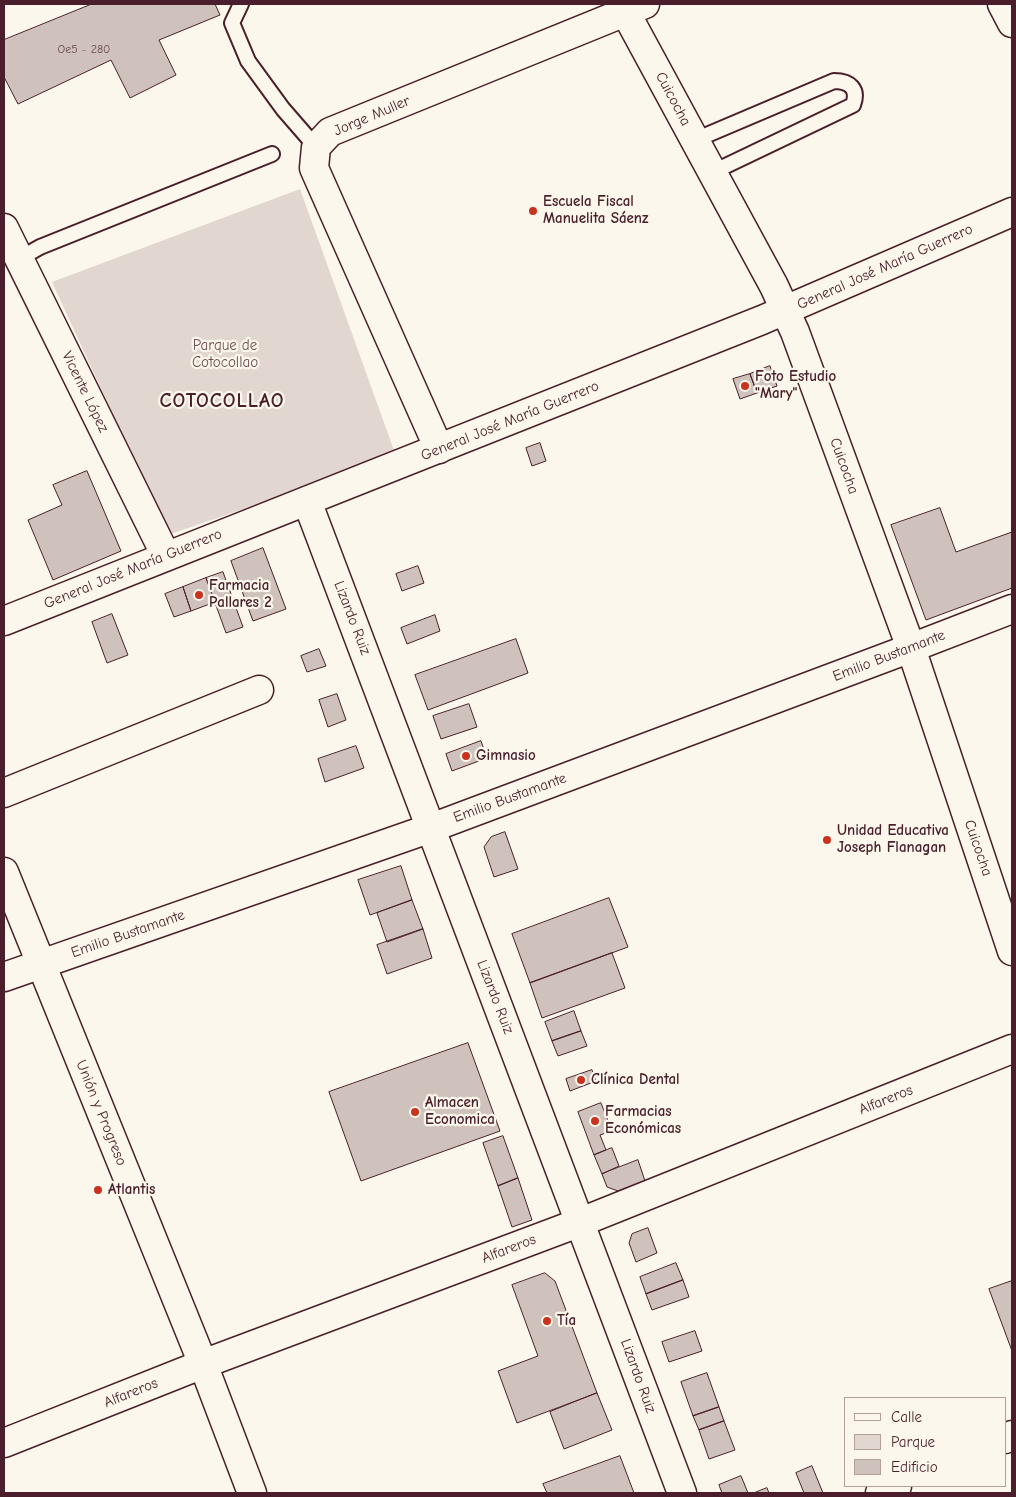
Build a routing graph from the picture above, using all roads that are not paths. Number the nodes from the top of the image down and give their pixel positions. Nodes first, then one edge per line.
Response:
1 (240, 4) edge
2 (1002, 4) edge
3 (631, 7) edge
4 (1012, 23) edge
5 (695, 140) junction
6 (316, 147) junction
7 (272, 154) dead end
8 (713, 172) junction
9 (1012, 212) edge
10 (4, 228) edge
11 (11, 263) edge
12 (786, 310) junction
13 (438, 449) junction
14 (307, 501) junction
15 (166, 556) junction
16 (1012, 609) edge
17 (4, 620) edge
18 (911, 648) junction
19 (259, 690) dead end
20 (4, 793) edge
21 (431, 828) junction
22 (4, 872) edge
23 (1012, 951) edge
24 (41, 964) junction
25 (4, 977) edge
26 (1012, 1049) edge
27 (581, 1222) junction
28 (203, 1364) junction
29 (4, 1443) edge
30 (895, 1487) edge
31 (252, 1493) edge
32 (682, 1493) edge
33 (880, 1493) edge

1 - 6 lane
2 - 4 street
3 - 5 street, Cuicocha
3 - 6 street, Jorge Muller
5 - 8 street, Cuicocha
5 - 8 lane
6 - 13 street
7 - 11 lane
8 - 12 street, Cuicocha
9 - 12 street, General José María Guerrero
10 - 11 street, Vicente López
11 - 15 street, Vicente López
12 - 13 street, General José María Guerrero
12 - 18 street, Cuicocha
13 - 14 street, General José María Guerrero
14 - 15 street, General José María Guerrero
14 - 21 street, Lizardo Ruiz
15 - 17 street, General José María Guerrero
16 - 18 street, Emilio Bustamante
18 - 21 street, Emilio Bustamante
18 - 23 street, Cuicocha
19 - 20 street
21 - 24 street, Emilio Bustamante
21 - 27 street, Lizardo Ruiz
22 - 24 street, Unión y Progreso
24 - 25 street, Emilio Bustamante
24 - 28 street, Unión y Progreso
26 - 27 street, Alfareros
27 - 28 street, Alfareros
27 - 32 street, Lizardo Ruiz
28 - 29 street, Alfareros
28 - 31 street, Unión y Progreso
30 - 33 street

